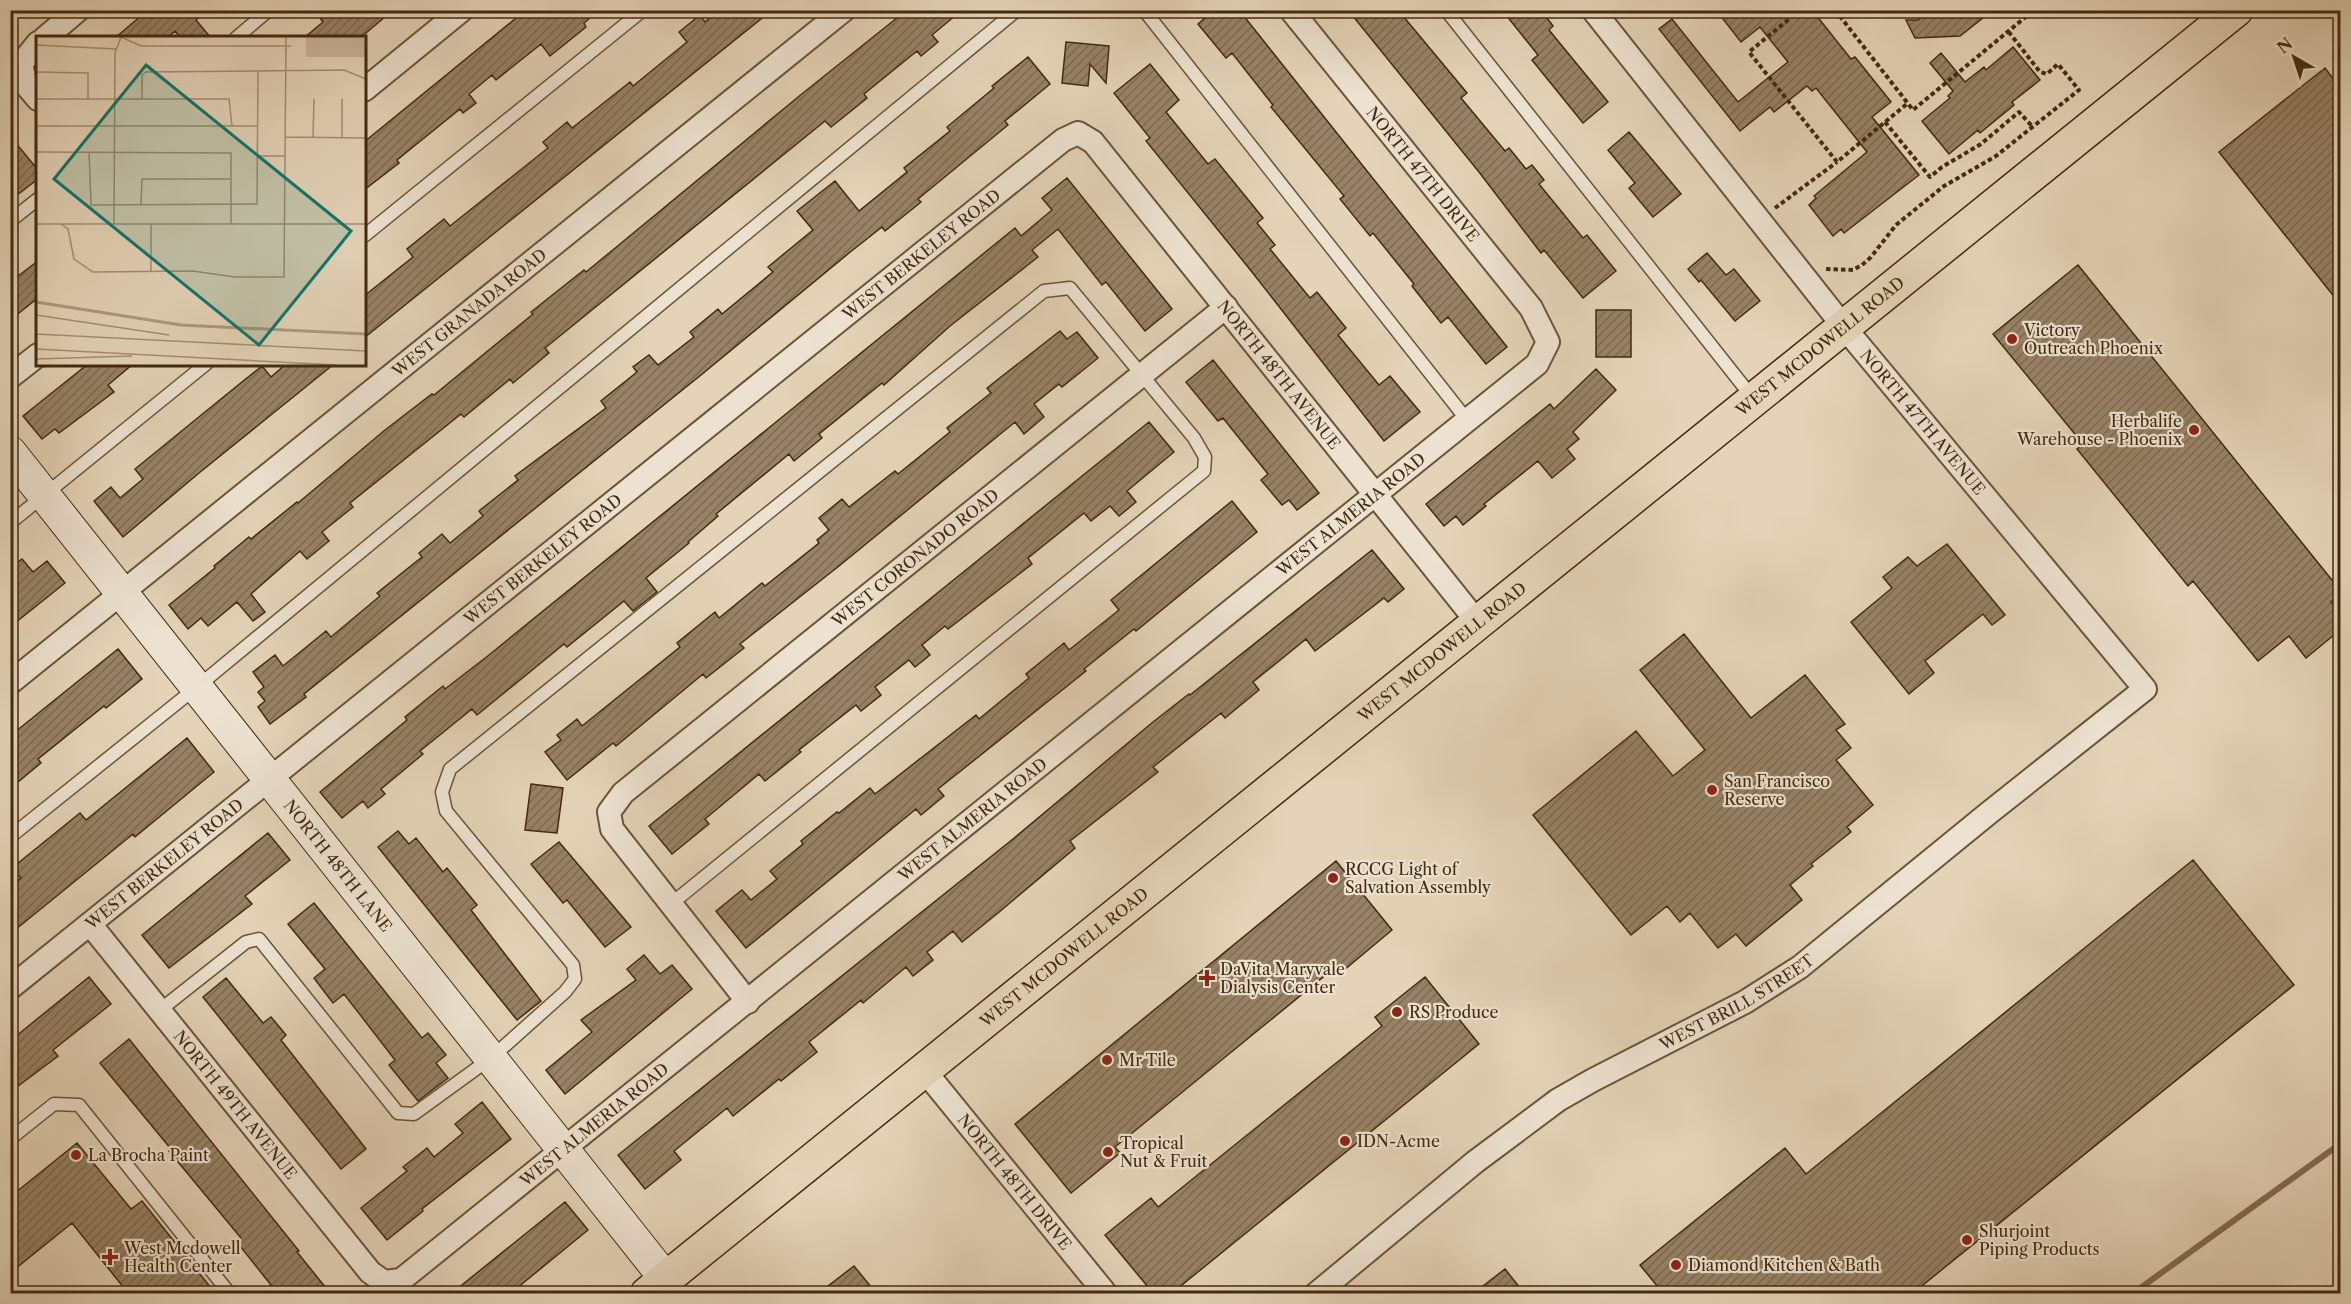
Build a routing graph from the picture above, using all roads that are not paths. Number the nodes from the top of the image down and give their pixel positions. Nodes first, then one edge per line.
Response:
1 (78, 10) edge
2 (269, 10) edge
3 (462, 10) edge
4 (643, 10) edge
5 (844, 10) edge
6 (1017, 10) edge
7 (1144, 10) edge
8 (1291, 10) edge
9 (1446, 10) edge
10 (1593, 10) edge
11 (2236, 10) edge
12 (47, 36) edge
13 (238, 36) edge
14 (36, 45) edge
15 (366, 88) edge
16 (36, 97) edge
17 (1078, 134) joint
18 (36, 201) edge
19 (10, 221) edge
20 (366, 234) edge
21 (1226, 307) junction
22 (1844, 327) junction
23 (1548, 342) joint
24 (36, 356) edge
25 (204, 366) edge
26 (1141, 375) junction
27 (10, 376) edge
28 (1754, 399) junction
29 (1467, 420) junction
30 (10, 452) edge
31 (1374, 494) junction
32 (45, 495) junction
33 (10, 523) edge
34 (122, 593) junction
35 (1478, 623) junction
36 (10, 683) edge
37 (197, 687) junction
38 (2145, 689) joint
39 (269, 778) junction
40 (10, 837) edge
41 (671, 904) junction
42 (90, 924) junction
43 (10, 988) edge
44 (748, 1002) junction
45 (160, 1010) junction
46 (491, 1058) junction
47 (924, 1070) junction
48 (10, 1139) edge
49 (564, 1150) junction
50 (656, 1286) edge
51 (376, 1288) edge
52 (230, 1293) edge
53 (1106, 1293) edge
54 (1316, 1293) edge

1 - 12 street
2 - 13 lane
3 - 15 street
4 - 20 lane
5 - 34 street, WEST GRANADA ROAD
6 - 37 lane
7 - 29 lane
8 - 23 street, NORTH 47TH DRIVE
9 - 28 lane
10 - 22 street, NORTH 47TH AVENUE
11 - 22 main road, WEST MCDOWELL ROAD
14 - 16 street
17 - 21 street, NORTH 48TH AVENUE
17 - 39 street, WEST BERKELEY ROAD
18 - 19 lane
21 - 26 street, WEST CORONADO ROAD
21 - 31 street, NORTH 48TH AVENUE
22 - 28 main road, WEST MCDOWELL ROAD
22 - 38 street, NORTH 47TH AVENUE
23 - 29 street, WEST ALMERIA ROAD
24 - 27 street
25 - 32 lane
26 - 41 street, WEST CORONADO ROAD
26 - 41 lane
26 - 46 lane
28 - 35 main road, WEST MCDOWELL ROAD
29 - 31 street, WEST ALMERIA ROAD
30 - 32 street, NORTH 48TH LANE
31 - 35 street, NORTH 48TH AVENUE
31 - 44 street, WEST ALMERIA ROAD
32 - 33 lane
32 - 34 street, NORTH 48TH LANE
34 - 36 street, WEST GRANADA ROAD
34 - 37 street, NORTH 48TH LANE
35 - 47 main road, WEST MCDOWELL ROAD
37 - 39 street, NORTH 48TH LANE
37 - 40 lane
38 - 54 street, WEST BRILL STREET
39 - 42 street, WEST BERKELEY ROAD
39 - 46 street, NORTH 48TH LANE
41 - 44 street
42 - 43 street, WEST BERKELEY ROAD
42 - 45 street, NORTH 49TH AVENUE
44 - 49 street, WEST ALMERIA ROAD
45 - 46 lane
45 - 51 street, NORTH 49TH AVENUE
46 - 49 street, NORTH 48TH LANE
47 - 50 main road, WEST MCDOWELL ROAD
47 - 53 street, NORTH 48TH DRIVE
48 - 52 lane
49 - 50 street, NORTH 48TH LANE
49 - 51 street, WEST ALMERIA ROAD

